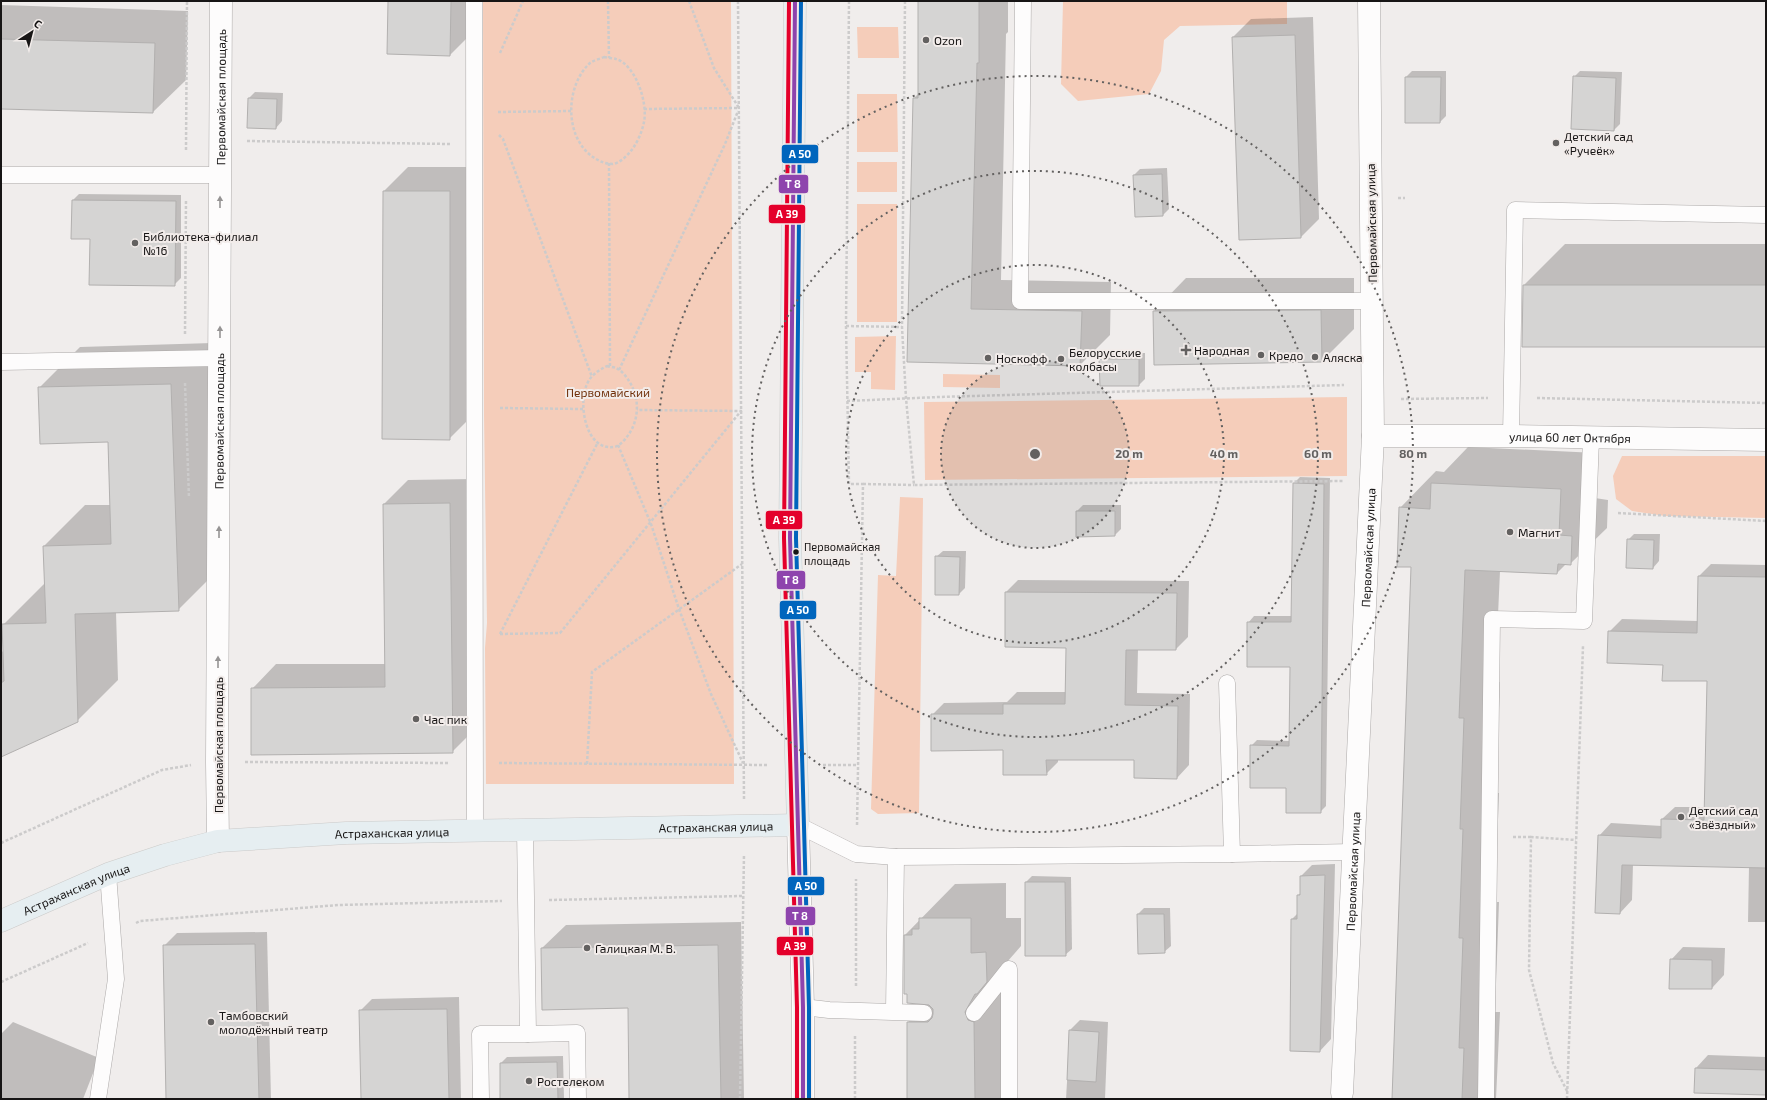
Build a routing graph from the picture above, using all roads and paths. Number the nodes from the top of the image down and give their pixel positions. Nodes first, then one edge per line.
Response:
1 (221, 1) edge
2 (474, 1) edge
3 (608, 1) edge
4 (689, 1) edge
5 (738, 1) edge
6 (795, 1) edge
7 (849, 1) edge
8 (906, 1) edge
9 (1023, 1) edge
10 (1369, 1) edge
11 (609, 58) junction
12 (739, 108) junction
13 (644, 109) junction
14 (571, 111) junction
15 (474, 112) junction
16 (220, 141) junction
17 (474, 144) junction
18 (609, 163) junction
19 (1, 175) edge
20 (220, 175) junction
21 (1766, 215) edge
22 (1373, 301) junction
23 (846, 326) junction
24 (902, 327) junction
25 (220, 358) junction
26 (1, 362) edge
27 (610, 367) junction
28 (620, 370) junction
29 (592, 377) junction
30 (1351, 385) dead end
31 (906, 398) junction
32 (1512, 398) junction
33 (1374, 399) junction
34 (847, 401) junction
35 (1766, 403) edge
36 (475, 408) junction
37 (583, 409) junction
38 (637, 410) junction
39 (741, 411) junction
40 (1373, 436) junction
41 (1511, 436) junction
42 (1591, 439) junction
43 (1766, 440) edge
44 (598, 442) junction
45 (618, 445) junction
46 (1371, 481) junction
47 (863, 484) junction
48 (914, 485) junction
49 (1618, 513) dead end
50 (1766, 521) edge
51 (651, 524) junction
52 (742, 564) junction
53 (679, 609) junction
54 (1584, 621) junction
55 (500, 634) junction
56 (474, 639) junction
57 (1227, 683) dead end
58 (217, 762) junction
59 (475, 764) junction
60 (587, 764) junction
61 (744, 765) junction
62 (798, 825) junction
63 (744, 826) junction
64 (525, 830) junction
65 (476, 831) junction
66 (1576, 840) junction
67 (218, 841) junction
68 (1, 843) edge
69 (1354, 852) junction
70 (856, 854) junction
71 (1232, 854) junction
72 (896, 857) junction
73 (108, 874) junction
74 (743, 896) junction
75 (527, 901) junction
76 (1, 921) edge
77 (112, 932) junction
78 (1, 982) edge
79 (803, 1007) junction
80 (856, 1011) junction
81 (894, 1011) junction
82 (924, 1013) dead end
83 (974, 1013) dead end
84 (528, 1034) junction
85 (1568, 1091) junction
86 (1342, 1093) dead end
87 (98, 1099) edge
88 (481, 1099) edge
89 (578, 1099) edge
90 (740, 1099) edge
91 (803, 1099) edge
92 (855, 1099) edge
93 (1009, 1099) edge
94 (1486, 1099) edge
95 (1567, 1099) edge

1 - 16 street, Первомайская площадь
2 - 15 lane
3 - 11 path
4 - 12 path
5 - 12 path
6 - 62 main road
7 - 23 path
8 - 24 path
9 - 22 lane
10 - 22 street, Первомайская улица
11 - 13 path
11 - 14 path
12 - 13 path
12 - 28 path
12 - 39 path
13 - 18 path
14 - 15 path
14 - 18 path
15 - 17 lane
15 - 29 path
16 - 17 path
16 - 20 street, Первомайская площадь
17 - 36 lane
18 - 27 path
19 - 20 lane
25 -> 20 street, Первомайская площадь
21 - 32 lane
22 - 33 street, Первомайская улица
23 - 24 path
23 - 34 path
24 - 31 path
25 - 26 lane
58 -> 25 street, Первомайская площадь
27 - 28 path
27 - 29 path
28 - 38 path
29 - 37 path
30 - 31 path
31 - 34 path
31 - 48 path
32 - 33 path
32 - 35 path
32 - 41 lane
33 - 40 street, Первомайская улица
34 - 47 path
36 - 37 path
36 - 56 lane
37 - 44 path
38 - 39 path
38 - 45 path
39 - 51 path
39 - 52 path
40 - 41 street, улица 60 лет Октября
40 - 46 street, Первомайская улица
41 - 42 street, улица 60 лет Октября
42 - 43 street, улица 60 лет Октября
42 - 54 lane
44 - 45 path
44 - 55 path
45 - 51 path
46 - 48 path
46 - 69 street, Первомайская улица
47 - 48 path
47 - 70 path
49 - 50 path
51 - 53 path
51 - 55 path
52 - 53 path
52 - 61 path
53 - 60 path
53 - 61 path
54 - 66 path
54 - 94 lane
55 - 56 path
56 - 59 lane
57 - 71 lane
58 - 59 path
58 - 67 street, Первомайская площадь
58 - 68 path
59 - 60 path
59 - 65 lane
60 - 61 path
61 - 63 path
62 - 63 main road, Астраханская улица
62 - 70 lane
62 - 79 street
63 - 64 main road, Астраханская улица
63 - 74 path
64 - 65 main road, Астраханская улица
64 - 75 lane
65 - 67 main road, Астраханская улица
66 - 85 path
66 - 85 path
67 - 73 main road, Астраханская улица
69 - 71 lane
69 - 86 street, Первомайская улица
70 - 72 lane
70 - 80 path
71 - 72 lane
72 - 81 lane
73 - 76 main road, Астраханская улица
73 - 77 lane
74 - 75 path
74 - 90 path
75 - 77 path
75 - 84 lane
77 - 78 path
77 - 87 lane
79 - 80 lane
79 - 91 street
80 - 81 lane
80 - 92 path
81 - 82 lane
83 - 93 lane
84 - 88 lane
84 - 89 lane
85 - 95 path

